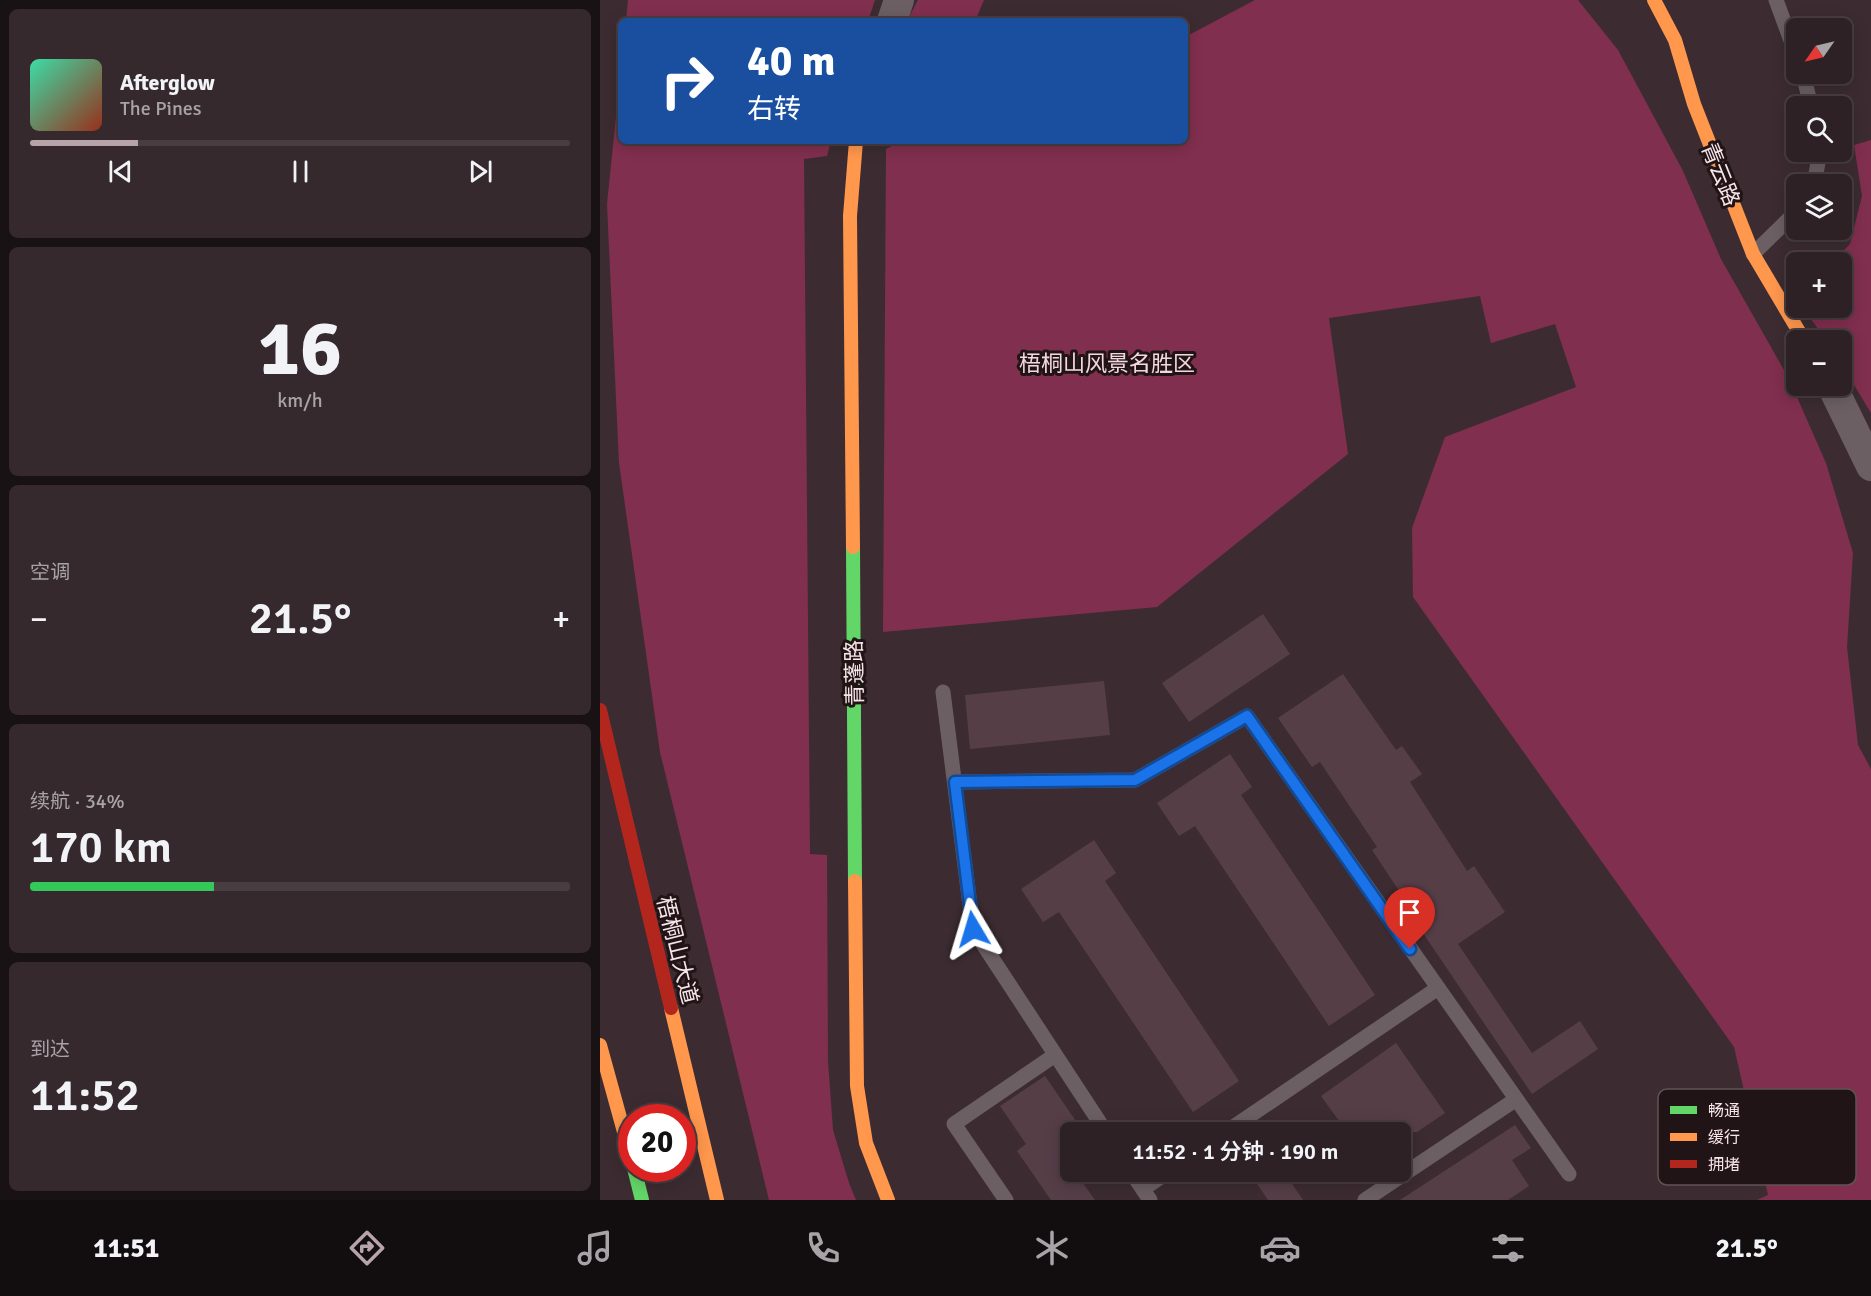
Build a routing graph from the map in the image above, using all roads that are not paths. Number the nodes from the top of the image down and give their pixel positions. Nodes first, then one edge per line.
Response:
1 (899, 0) edge
2 (1654, 0) edge
3 (1776, 0) edge
4 (893, 18) edge
5 (1786, 27) edge
6 (854, 148) edge
7 (1786, 222) edge
8 (1753, 254) junction
9 (1798, 330) edge
10 (1837, 396) edge
11 (1871, 466) edge
12 (943, 692) dead end
13 (600, 710) edge
14 (955, 782) junction
15 (1438, 988) junction
16 (600, 1046) edge
17 (1055, 1055) junction
18 (1515, 1100) junction
19 (618, 1111) edge
20 (1099, 1122) edge
21 (1241, 1122) edge
22 (1569, 1174) dead end
23 (638, 1182) edge
24 (1138, 1182) edge
25 (1158, 1182) edge
26 (1146, 1195) edge
27 (642, 1200) edge
28 (717, 1200) edge
29 (888, 1200) edge
30 (1006, 1200) edge
31 (1365, 1200) edge

1 - 4 street
2 - 8 main road, 青云路
3 - 5 lane
6 - 29 main road, 青蓬路
7 - 8 lane
8 - 9 main road, 青云路
10 - 11 street
12 - 14 lane
13 - 28 main road, 梧桐山大道
14 - 15 lane
14 - 17 lane
15 - 18 lane
15 - 21 lane
16 - 19 main road
17 - 20 lane
17 - 30 lane
18 - 22 lane
18 - 31 lane
23 - 27 main road
24 - 26 lane
25 - 26 lane

